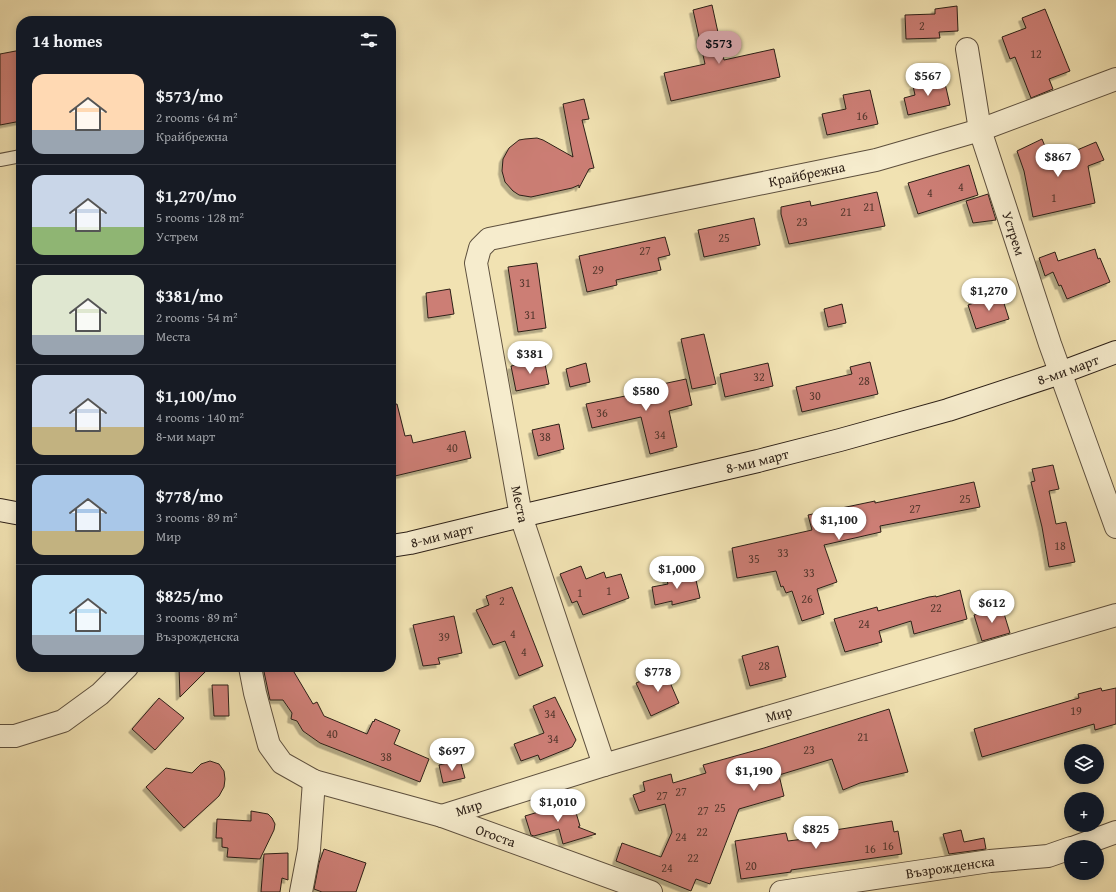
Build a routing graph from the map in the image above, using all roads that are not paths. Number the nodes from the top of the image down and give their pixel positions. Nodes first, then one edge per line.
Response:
1 (966, 49) dead end
2 (1116, 79) edge
3 (980, 130) junction
4 (16, 157) edge
5 (0, 160) edge
6 (490, 239) joint
7 (1116, 352) edge
8 (1060, 373) junction
9 (521, 516) junction
10 (1116, 528) edge
11 (396, 545) edge
12 (1116, 614) edge
13 (121, 672) edge
14 (251, 672) edge
15 (0, 736) edge
16 (604, 765) junction
17 (314, 781) junction
18 (442, 816) junction
19 (1116, 832) edge
20 (1094, 840) edge
21 (1064, 850) edge
22 (301, 892) edge
23 (651, 892) edge
24 (781, 892) edge

1 - 3 street, Устрем
2 - 3 street, Крайбрежна
3 - 6 street, Крайбрежна
3 - 8 street, Устрем
4 - 5 lane
6 - 9 street, Места
7 - 8 street, 8-ми март
8 - 9 street, 8-ми март
8 - 10 street, Устрем
9 - 11 street, 8-ми март
9 - 16 street, Места
12 - 16 street, Мир
13 - 15 street
14 - 17 street, Огоста
16 - 18 street, Мир
17 - 18 street, Огоста
17 - 22 street
18 - 23 street, Огоста
19 - 20 street
21 - 24 street, Възрожденска

